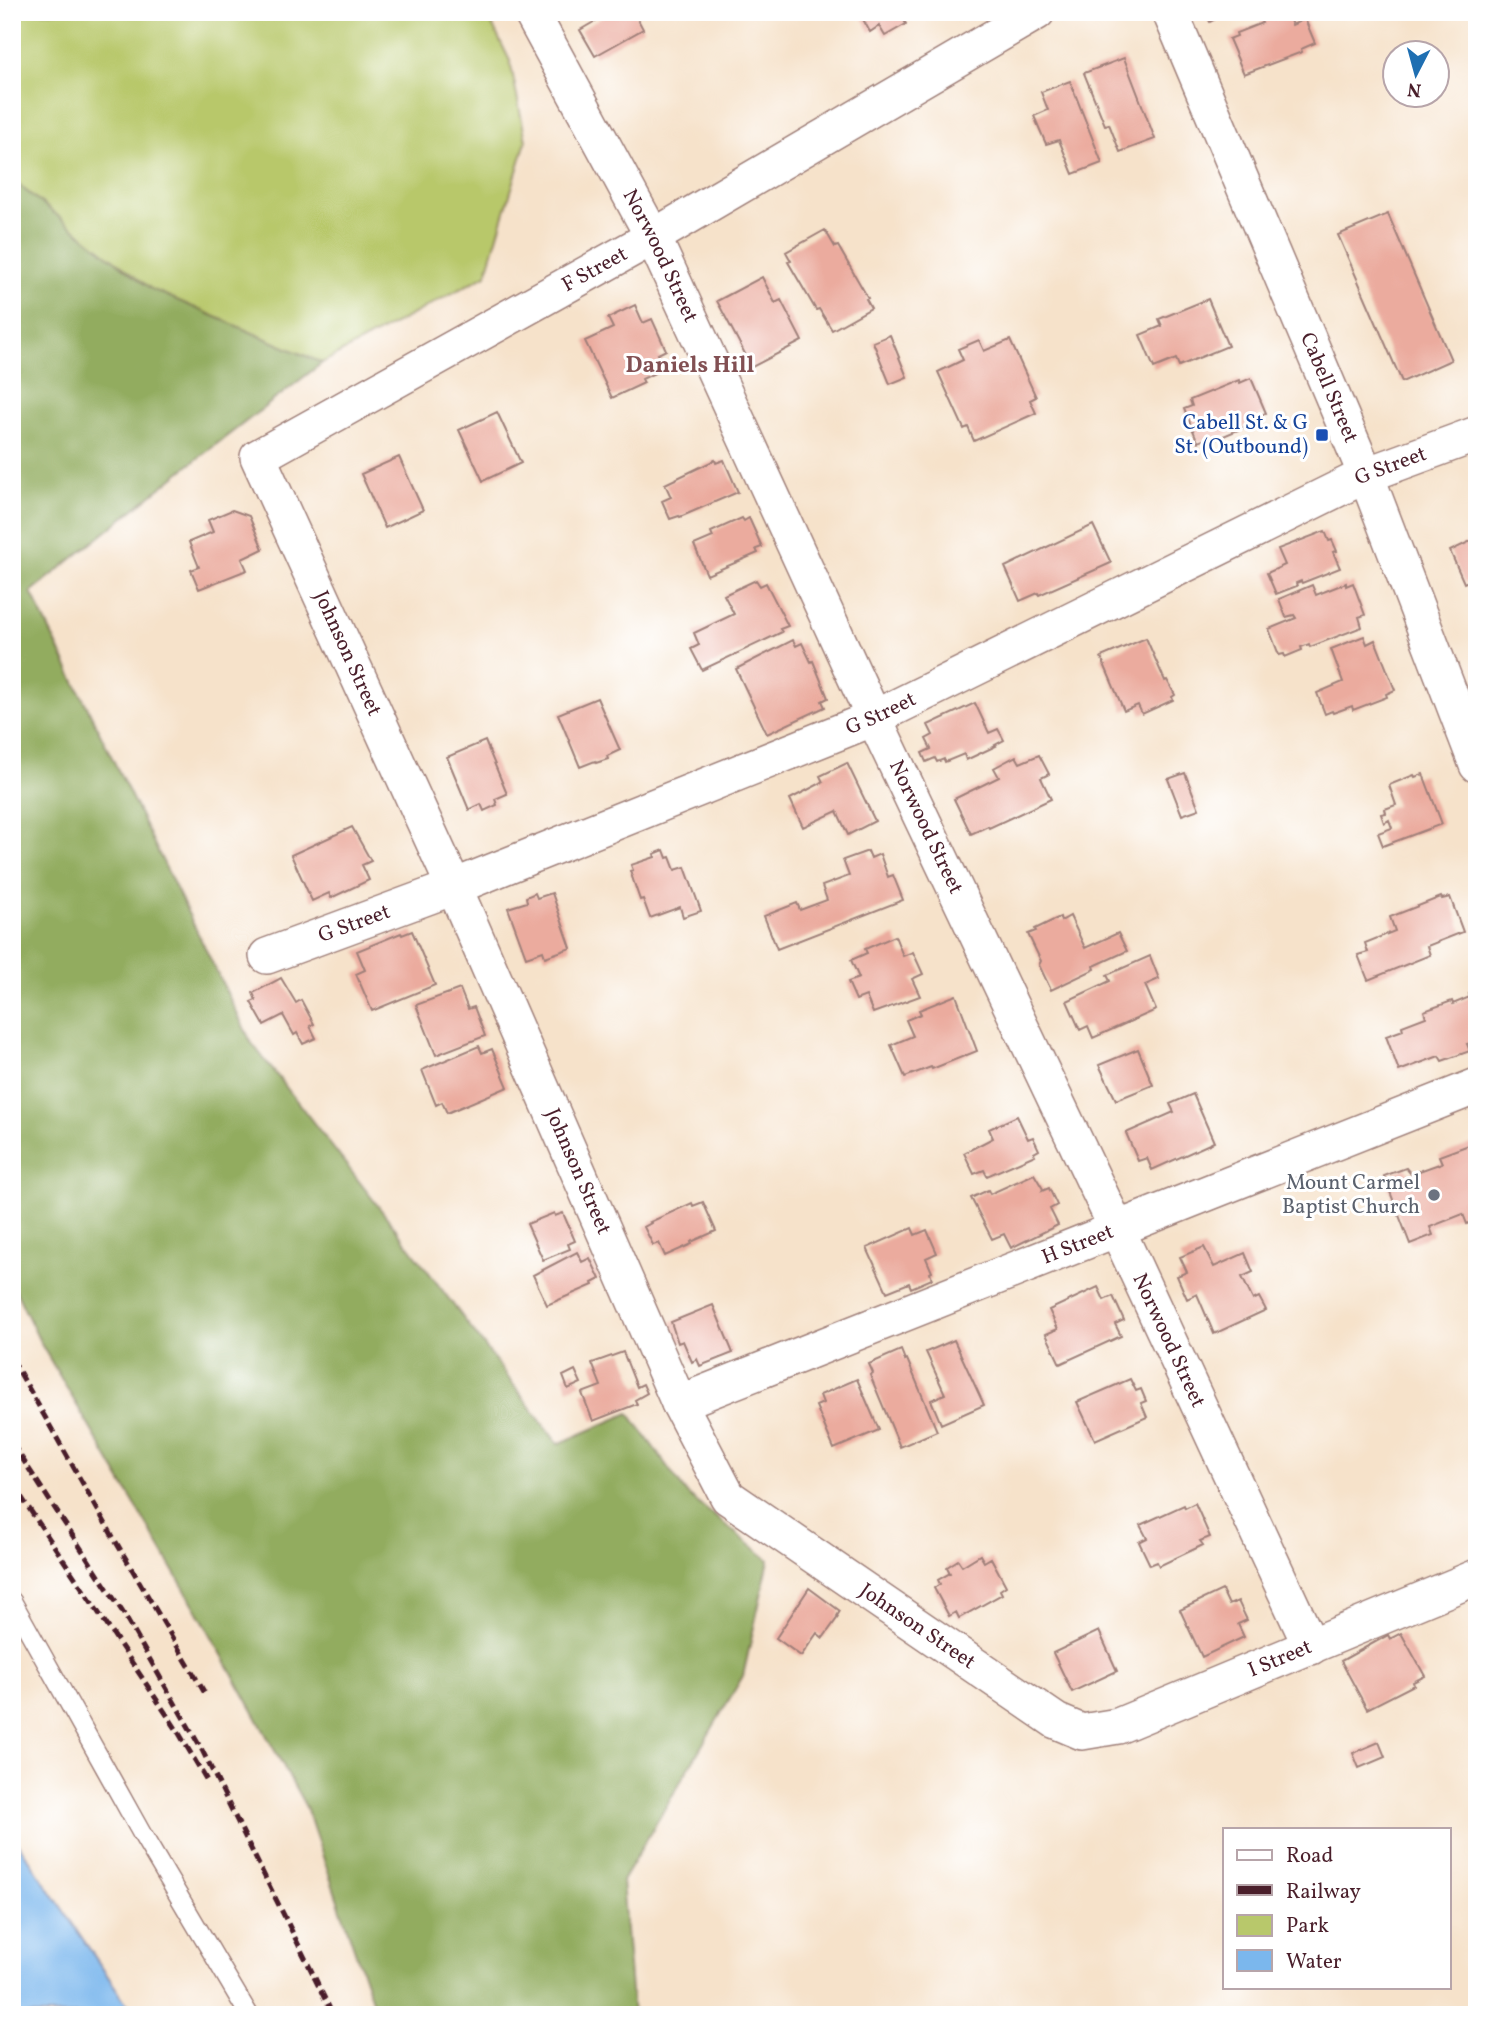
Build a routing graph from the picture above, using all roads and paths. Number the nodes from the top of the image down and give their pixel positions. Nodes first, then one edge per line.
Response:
1 (531, 12) edge
2 (1037, 12) edge
3 (1170, 12) edge
4 (653, 237) junction
5 (1477, 433) edge
6 (258, 457) joint
7 (1366, 475) junction
8 (874, 718) junction
9 (1477, 765) edge
10 (454, 887) junction
11 (267, 956) dead end
12 (1477, 1086) edge
13 (1117, 1229) junction
14 (679, 1403) junction
15 (1477, 1577) edge
16 (12, 1601) edge
17 (1311, 1647) junction
18 (1082, 1732) joint
19 (249, 2015) edge

1 - 4 street, Norwood Street
2 - 4 street, F Street
3 - 7 street, Cabell Street
4 - 6 street, F Street
4 - 8 street, Norwood Street
5 - 7 street, G Street
6 - 10 street, Johnson Street
7 - 8 street, G Street
7 - 9 street, Cabell Street
8 - 10 street, G Street
8 - 13 street, Norwood Street
10 - 11 street, G Street
10 - 14 street, Johnson Street
12 - 13 street, H Street
13 - 14 street, H Street
13 - 17 street, Norwood Street
14 - 18 street, Johnson Street
15 - 17 street, I Street
16 - 19 lane
17 - 18 street, I Street

